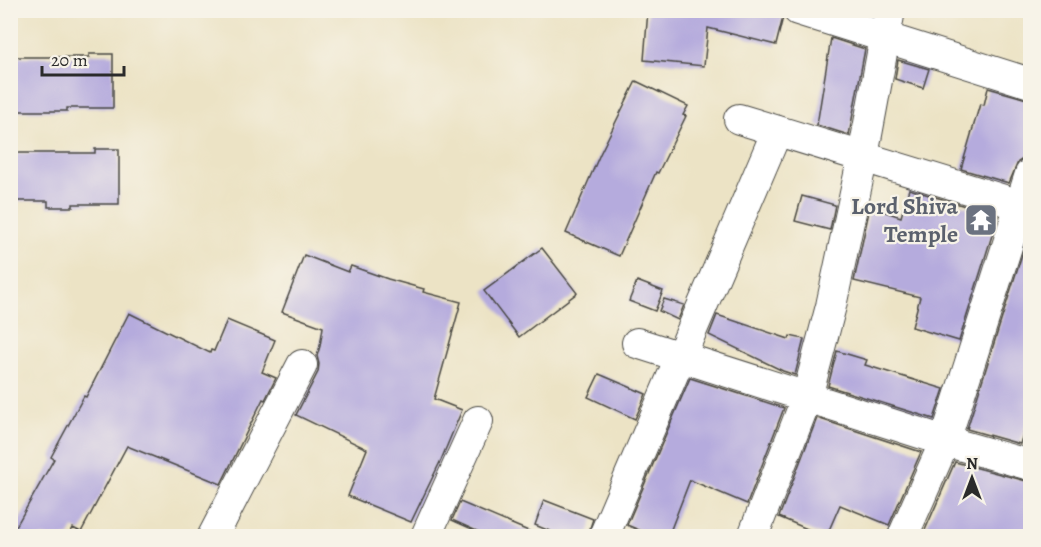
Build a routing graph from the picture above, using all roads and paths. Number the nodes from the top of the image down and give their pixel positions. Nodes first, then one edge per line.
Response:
1 (798, 10) edge
2 (887, 24) edge
3 (1030, 83) edge
4 (739, 119) dead end
5 (777, 130) junction
6 (862, 156) junction
7 (1030, 174) edge
8 (1025, 206) edge
9 (636, 343) dead end
10 (679, 358) junction
11 (302, 365) dead end
12 (807, 397) junction
13 (478, 421) dead end
14 (945, 441) junction
15 (1030, 465) edge
16 (614, 533) edge
17 (213, 537) edge
18 (426, 537) edge
19 (753, 537) edge
20 (903, 537) edge

1 - 2 street
2 - 3 street
2 - 6 street
4 - 5 street
5 - 6 street
5 - 10 street
6 - 8 street
6 - 12 street
7 - 8 street
8 - 14 street
9 - 10 street
10 - 12 street
10 - 16 street
11 - 17 street
12 - 14 street
12 - 19 street
13 - 18 street
14 - 15 street
14 - 20 street

